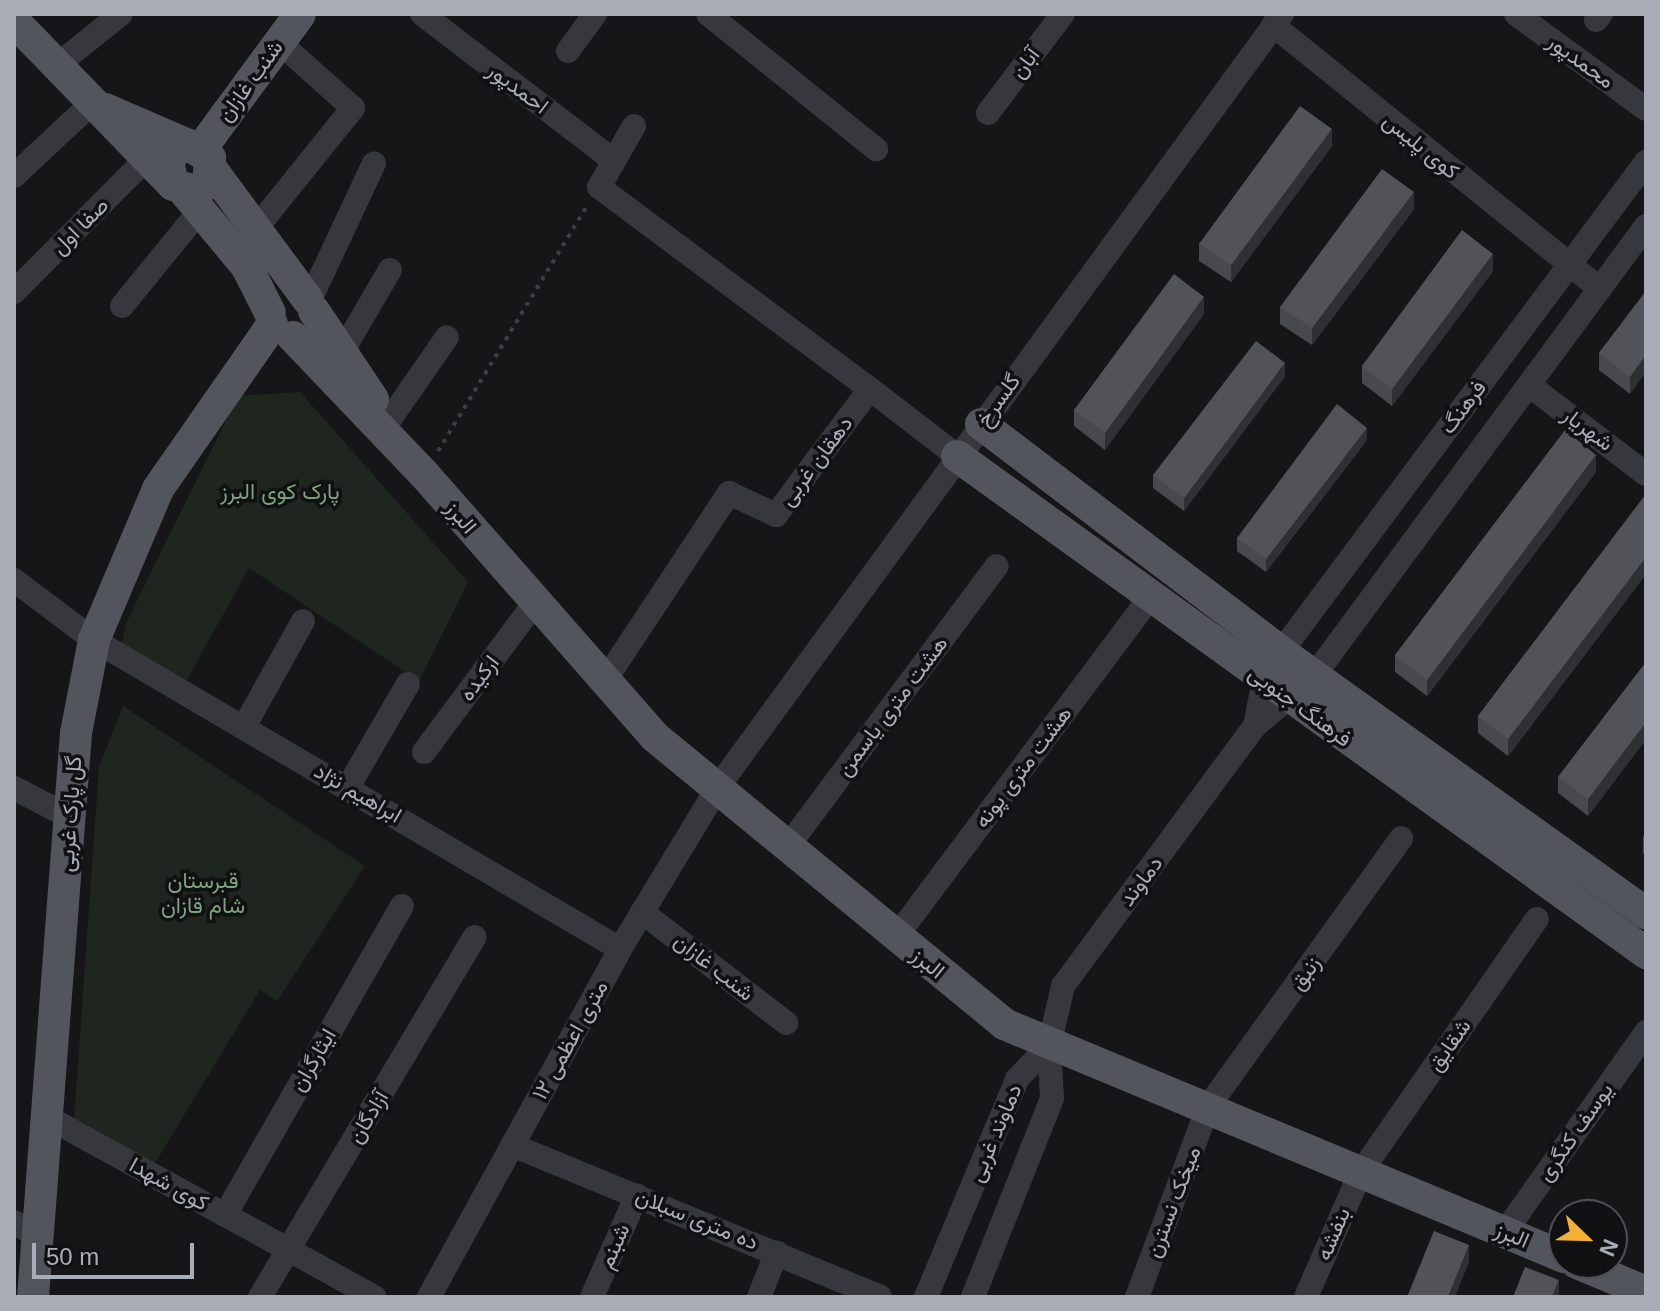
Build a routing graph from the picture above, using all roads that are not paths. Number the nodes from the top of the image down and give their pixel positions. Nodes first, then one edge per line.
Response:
1 (121, 14) edge
2 (300, 14) edge
3 (422, 14) edge
4 (595, 14) edge
5 (708, 14) edge
6 (1063, 14) edge
7 (1516, 14) edge
8 (1278, 20) edge
9 (15, 23) edge
10 (279, 42) junction
11 (568, 51) dead end
12 (56, 66) junction
13 (92, 103) junction
14 (1646, 109) edge
15 (988, 113) dead end
16 (634, 126) dead end
17 (876, 149) dead end
18 (201, 155) junction
19 (145, 160) junction
20 (614, 161) junction
21 (1646, 162) edge
22 (374, 163) dead end
23 (14, 176) edge
24 (186, 195) junction
25 (1646, 226) edge
26 (254, 231) junction
27 (1568, 267) junction
28 (390, 270) dead end
29 (1600, 289) junction
30 (14, 292) edge
31 (310, 304) junction
32 (122, 306) dead end
33 (279, 328) junction
34 (447, 337) dead end
35 (342, 352) junction
36 (1529, 385) junction
37 (870, 389) junction
38 (388, 422) junction
39 (981, 424) junction
40 (957, 456) junction
41 (1644, 466) edge
42 (424, 474) junction
43 (997, 566) dead end
44 (14, 580) edge
45 (1150, 597) junction
46 (534, 604) junction
47 (303, 621) dead end
48 (94, 640) junction
49 (1281, 652) junction
50 (1314, 676) junction
51 (1264, 680) junction
52 (604, 682) junction
53 (408, 684) dead end
54 (1290, 701) junction
55 (1255, 726) junction
56 (244, 727) junction
57 (424, 752) dead end
58 (348, 787) junction
59 (718, 787) junction
60 (14, 788) edge
61 (70, 817) junction
62 (1401, 838) dead end
63 (788, 846) junction
64 (402, 906) dead end
65 (642, 912) junction
66 (1646, 913) edge
67 (1537, 919) dead end
68 (475, 937) dead end
69 (896, 937) junction
70 (620, 949) junction
71 (1646, 953) edge
72 (786, 1023) dead end
73 (1646, 1032) edge
74 (1049, 1046) junction
75 (1208, 1107) junction
76 (47, 1117) junction
77 (512, 1145) junction
78 (1361, 1172) junction
79 (637, 1195) junction
80 (225, 1215) junction
81 (26, 1230) edge
82 (1505, 1232) junction
83 (289, 1250) junction
84 (1548, 1250) edge
85 (777, 1252) junction
86 (1615, 1279) edge
87 (1646, 1292) edge
88 (33, 1297) edge
89 (260, 1297) edge
90 (375, 1297) edge
91 (429, 1297) edge
92 (592, 1297) edge
93 (759, 1297) edge
94 (880, 1297) edge
95 (926, 1297) edge
96 (973, 1297) edge
97 (1137, 1297) edge
98 (1306, 1297) edge

1 - 12 street
2 - 10 main road, شنب غازان
3 - 20 street, احمدپور
4 - 11 street
5 - 17 street
6 - 15 street, آبان
7 - 14 street, محمدپور
8 - 27 street, کوی پلیس
8 - 39 street, گلسرخ
9 - 12 main road, البرز
10 - 18 main road, شنب غازان
10 - 26 street
12 - 13 main road, البرز
13 - 18 main road
13 - 19 main road, البرز
13 - 23 street
16 - 20 street
18 - 24 main road, شنب غازان
18 - 26 main road, البرز
19 - 24 main road, البرز
19 - 30 street, صفا اول
20 - 37 street
21 - 27 street, فرهنگ
22 - 31 street
24 - 32 street
24 - 33 main road, البرز
25 - 29 street, فرهنگ
26 - 31 main road, البرز
27 - 29 street, کوی پلیس
27 - 49 street, فرهنگ
28 - 35 street
29 - 36 street, فرهنگ
31 - 33 main road, گل پارک غربی
31 - 35 main road, البرز
33 - 42 main road, البرز
33 - 48 main road, گل پارک غربی
34 - 38 street
35 - 38 main road, البرز
36 - 41 street, شهریار
36 - 50 street, فرهنگ
37 - 40 street
37 - 52 street, دهقان غربی
38 - 42 main road, البرز
39 - 40 street, گلسرخ
39 - 49 main road
40 - 45 main road, فرهنگ جنوبی
40 - 59 street, گلسرخ
42 - 46 main road, البرز
43 - 63 street, هشت متری یاسمن
44 - 48 street, ابراهیم نژاد
45 - 51 main road, فرهنگ جنوبی
45 - 69 street, هشت متری پونه
46 - 52 main road, البرز
46 - 57 street, ارکیده
47 - 56 street
48 - 56 street, ابراهیم نژاد
48 - 61 main road, گل پارک غربی
49 - 50 main road
49 - 51 street, فرهنگ
50 - 54 street, فرهنگ
50 - 66 main road
51 - 54 main road, فرهنگ جنوبی
51 - 55 street, فرهنگ
52 - 59 main road, البرز
53 - 58 street
54 - 55 street, فرهنگ
54 - 71 main road, فرهنگ جنوبی
55 - 74 street, دماوند
56 - 58 street, ابراهیم نژاد
58 - 70 street, ابراهیم نژاد
59 - 63 main road, البرز
59 - 65 street, ۱۲ متری اعظمی
60 - 61 street
61 - 76 main road, گل پارک غربی
62 - 75 street, زنبق
63 - 69 main road, البرز
64 - 80 street, ایثارگران
65 - 70 street, ۱۲ متری اعظمی
65 - 72 street, شنب غازان
67 - 78 street, شقایق
68 - 83 street, آزادگان
69 - 74 main road, البرز
70 - 77 street, ۱۲ متری اعظمی
73 - 82 street, یوسف کنگری
74 - 75 main road, البرز
74 - 95 street, دماوند غربی
74 - 96 street, دماوند غربی
75 - 78 main road, البرز
75 - 97 street, میخک نسترن
76 - 80 street, کوی شهدا
76 - 81 main road, گل پارک غربی
77 - 79 street, ده متری سبلان
77 - 91 street, ۱۲ متری اعظمی
78 - 82 main road, البرز
78 - 98 street, بنفشه
79 - 85 street, ده متری سبلان
79 - 92 street, شبنم
80 - 83 street, کوی شهدا
81 - 88 main road, گل پارک غربی
82 - 84 main road, البرز
83 - 89 street, آزادگان
83 - 90 street, کوی شهدا
85 - 93 street
85 - 94 street, ده متری سبلان
86 - 87 main road

